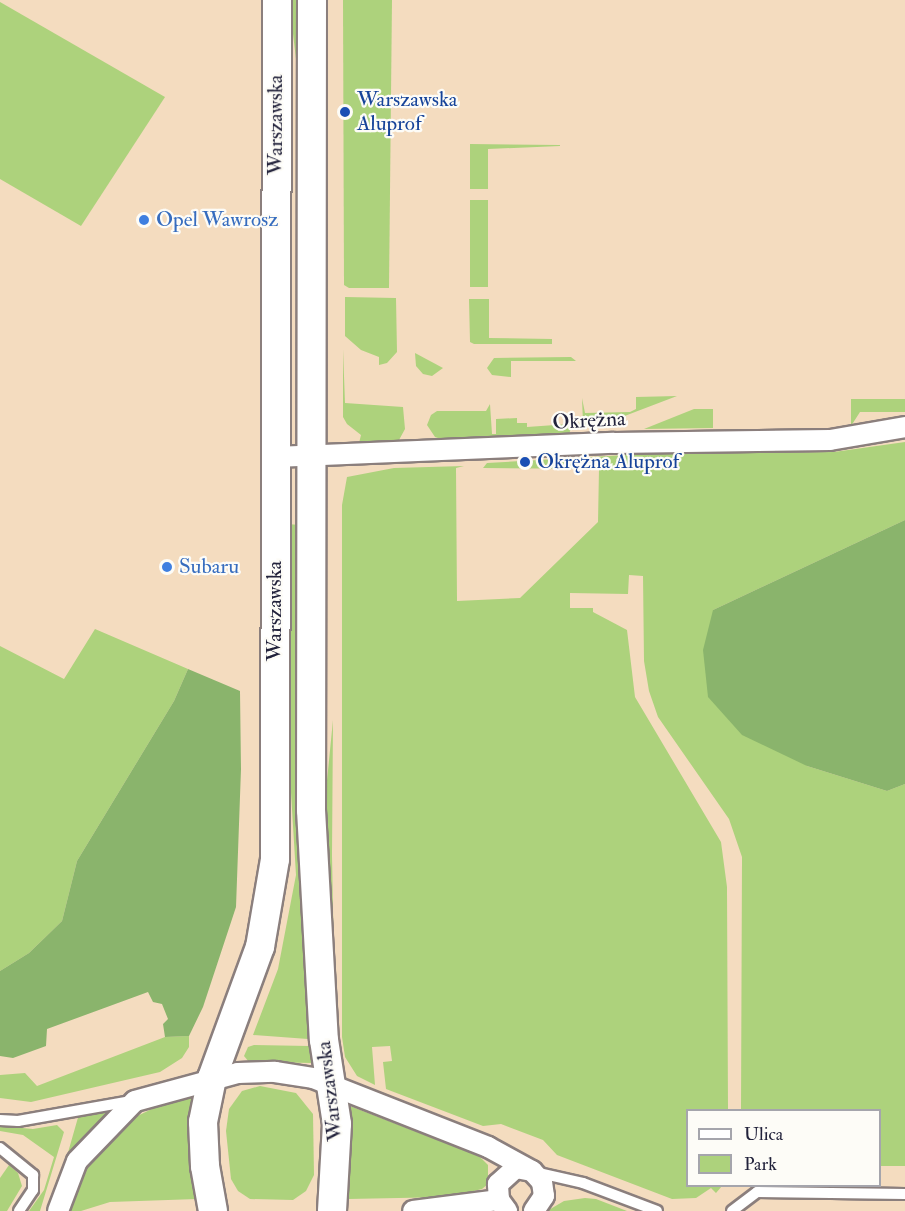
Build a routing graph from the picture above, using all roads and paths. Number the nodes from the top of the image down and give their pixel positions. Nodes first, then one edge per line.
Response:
1 (277, 0) edge
2 (312, 0) edge
3 (905, 427) edge
4 (312, 456) junction
5 (275, 457) junction
6 (212, 1078) junction
7 (330, 1086) junction
8 (135, 1101) junction
9 (0, 1120) edge
10 (0, 1148) edge
11 (532, 1171) junction
12 (905, 1194) edge
13 (503, 1205) edge
14 (738, 1210) edge
15 (19, 1211) edge
16 (58, 1211) edge
17 (213, 1211) edge
18 (332, 1211) edge
19 (413, 1211) edge
20 (534, 1211) edge
21 (657, 1211) edge

1 - 5 main road, Warszawska
2 - 4 main road, Warszawska
3 - 4 street, Okrężna
4 - 5 street, Okrężna
4 - 7 main road, Warszawska
5 - 6 main road, Warszawska
6 - 7 street
6 - 8 street
6 - 17 main road, Warszawska
7 - 11 street
7 - 18 main road, Warszawska
8 - 9 lane
8 - 16 street
10 - 15 lane
11 - 13 street
11 - 20 street
11 - 21 lane
12 - 14 lane
13 - 19 street

